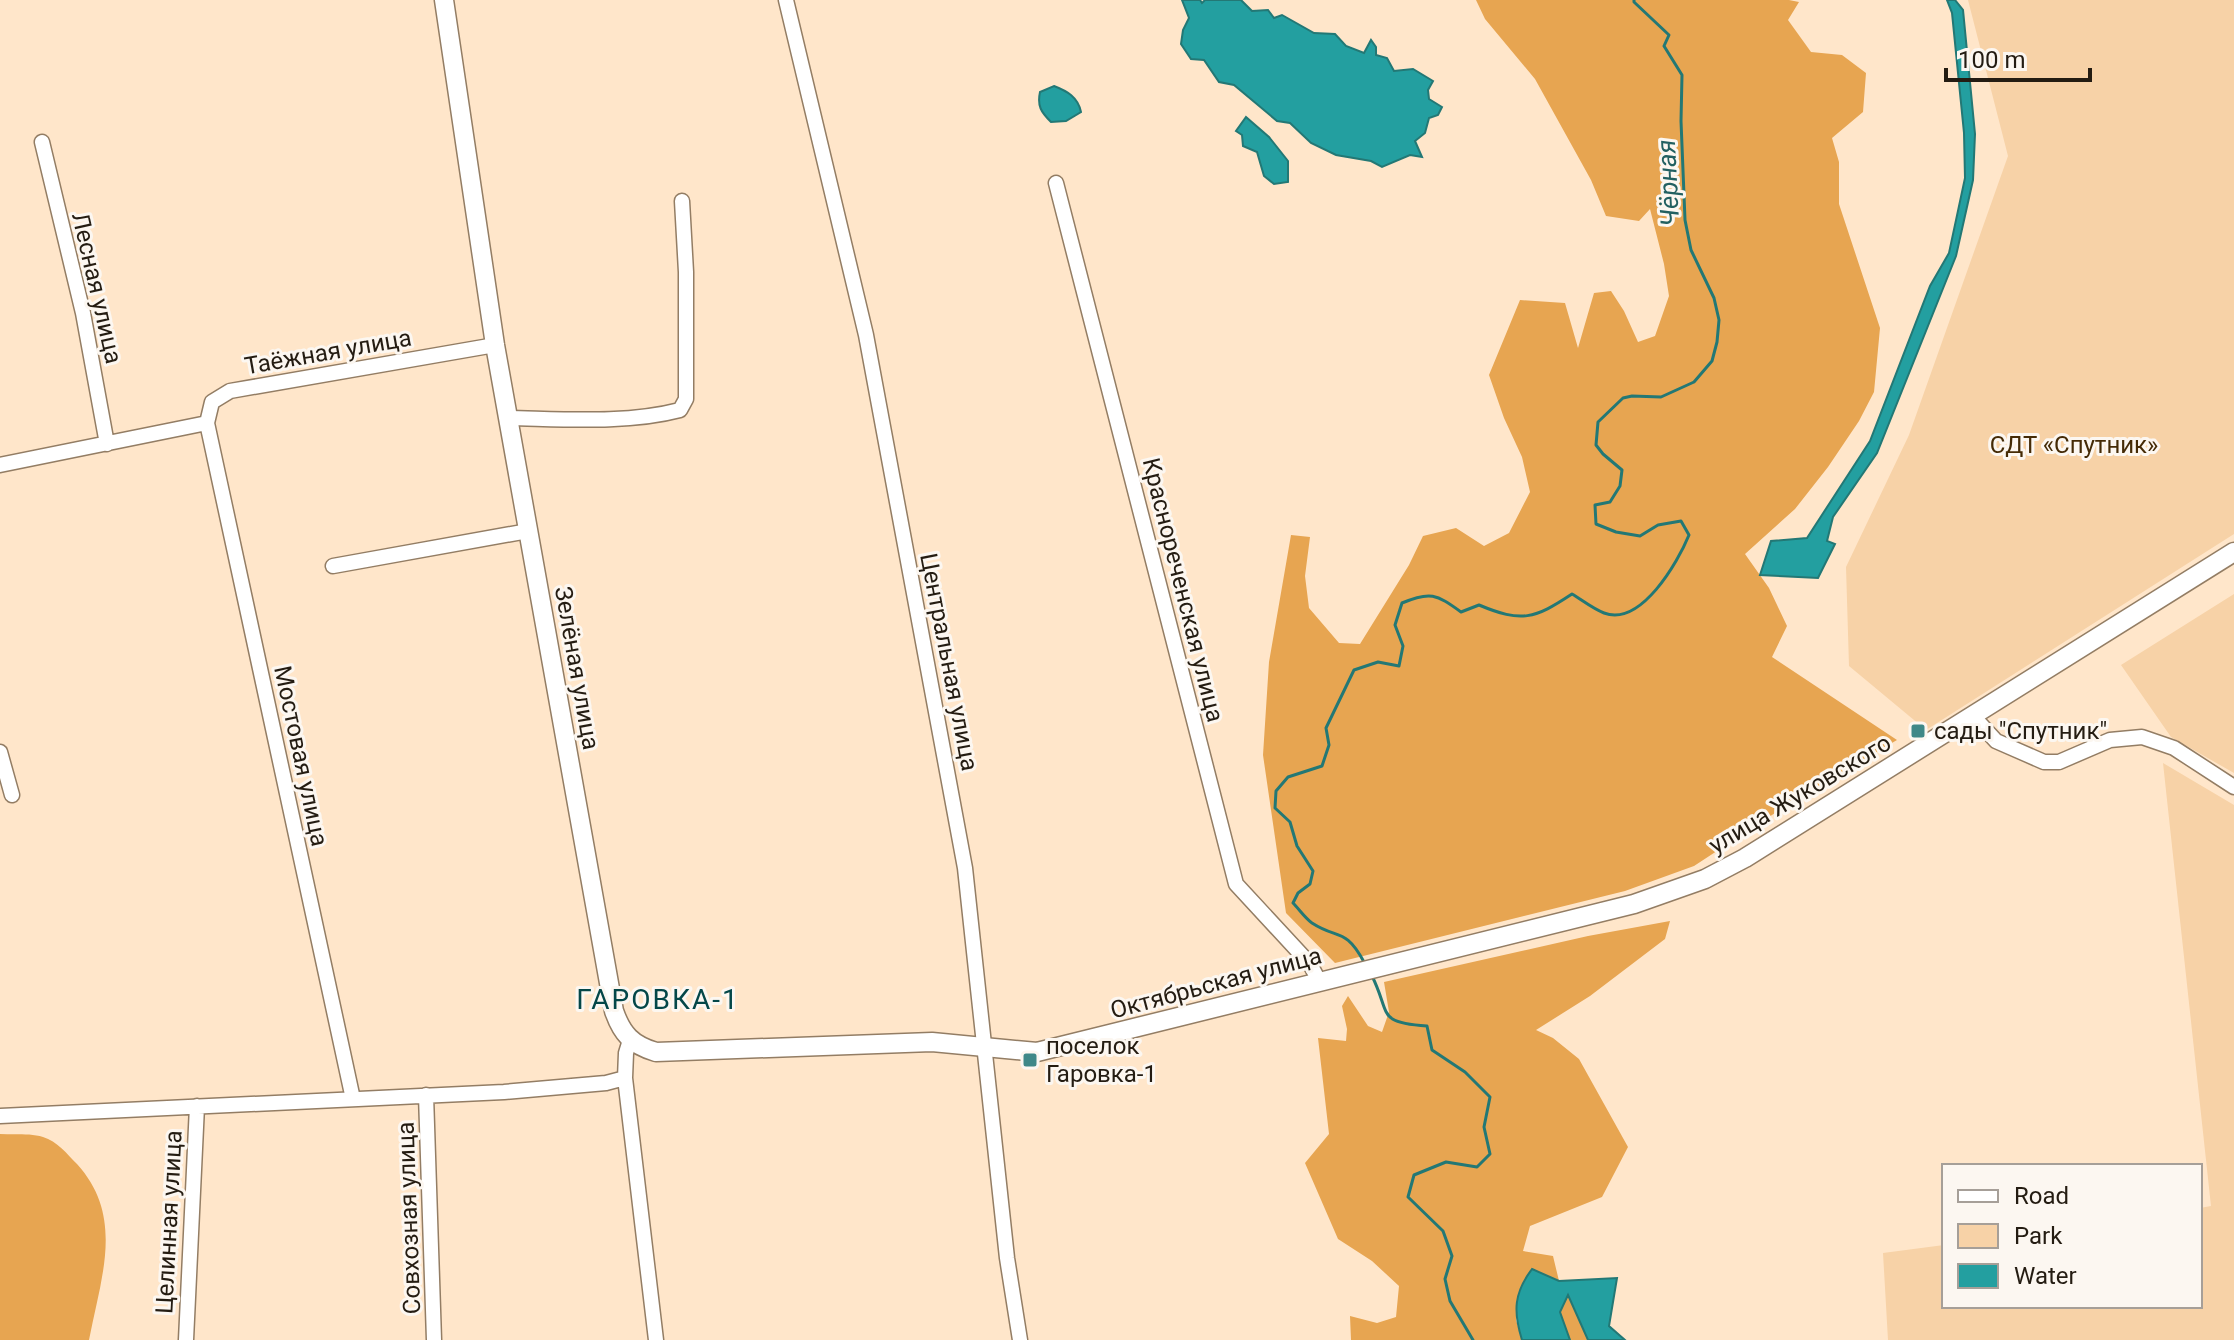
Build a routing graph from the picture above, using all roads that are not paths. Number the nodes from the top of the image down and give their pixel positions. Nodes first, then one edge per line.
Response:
1 (444, 0) edge
2 (786, 0) edge
3 (42, 142) dead end
4 (1056, 183) dead end
5 (682, 201) dead end
6 (495, 345) junction
7 (508, 418) junction
8 (207, 423) junction
9 (107, 444) junction
10 (0, 465) edge
11 (528, 531) junction
12 (2234, 552) edge
13 (333, 566) dead end
14 (1973, 716) junction
15 (0, 752) edge
16 (2234, 787) edge
17 (12, 795) dead end
18 (1339, 976) joint
19 (1319, 981) junction
20 (630, 1040) junction
21 (983, 1048) junction
22 (625, 1078) junction
23 (426, 1095) junction
24 (353, 1099) junction
25 (197, 1106) junction
26 (0, 1116) edge
27 (186, 1340) edge
28 (434, 1340) edge
29 (656, 1340) edge
30 (1020, 1340) edge

1 - 6 main road, Зелёная улица
2 - 21 street, Центральная улица
3 - 9 street, Лесная улица
4 - 19 street, Краснореченская улица
5 - 7 street
6 - 7 main road, Зелёная улица
6 - 8 street, Таёжная улица
7 - 11 main road, Зелёная улица
8 - 9 street
8 - 24 street, Мостовая улица
9 - 10 street
11 - 13 street
11 - 20 main road, Зелёная улица
12 - 14 main road, улица Жуковского
14 - 16 street
14 - 18 main road, улица Жуковского
15 - 17 street
18 - 19 main road, Октябрьская улица
19 - 21 main road, Октябрьская улица
20 - 21 main road, Октябрьская улица
20 - 22 street
21 - 30 street, Центральная улица
22 - 23 street
22 - 29 street
23 - 24 street
23 - 28 street, Совхозная улица
24 - 25 street
25 - 26 street
25 - 27 street, Целинная улица

